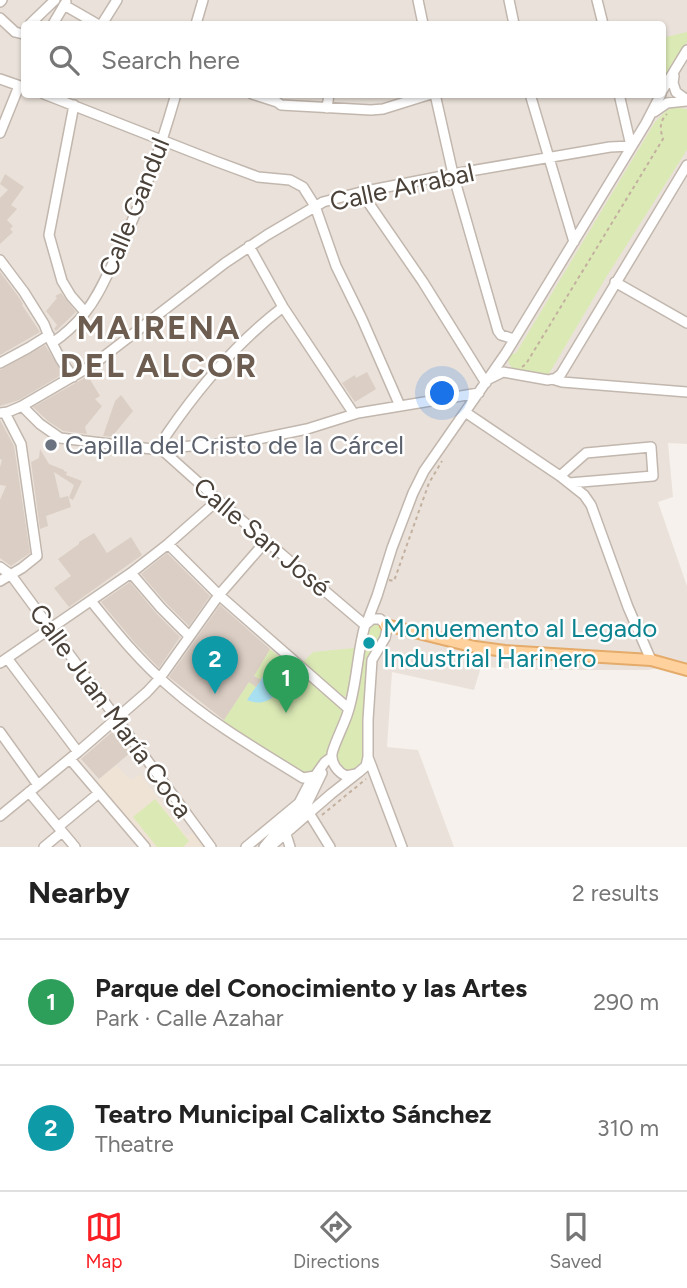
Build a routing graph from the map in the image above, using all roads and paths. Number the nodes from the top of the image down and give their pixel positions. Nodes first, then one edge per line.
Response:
1 (117, 0) edge
2 (203, 0) edge
3 (418, 0) edge
4 (509, 0) edge
5 (597, 0) edge
6 (62, 2) edge
7 (0, 18) edge
8 (34, 21) edge
9 (54, 21) edge
10 (92, 21) edge
11 (105, 21) edge
12 (197, 21) edge
13 (422, 21) edge
14 (513, 21) edge
15 (602, 21) edge
16 (21, 33) edge
17 (687, 50) edge
18 (675, 71) junction
19 (0, 79) edge
20 (666, 86) edge
21 (21, 87) edge
22 (21, 89) edge
23 (62, 98) edge
24 (175, 98) edge
25 (276, 98) edge
26 (328, 98) edge
27 (419, 98) edge
28 (434, 98) edge
29 (531, 98) edge
30 (620, 98) edge
31 (659, 98) edge
32 (687, 100) edge
33 (74, 105) junction
34 (327, 107) junction
35 (672, 111) dead end
36 (646, 123) junction
37 (0, 134) edge
38 (162, 141) junction
39 (631, 146) junction
40 (549, 158) junction
41 (686, 167) edge
42 (453, 174) junction
43 (361, 192) junction
44 (316, 206) junction
45 (574, 242) junction
46 (249, 246) junction
47 (0, 260) edge
48 (615, 282) junction
49 (284, 307) junction
50 (85, 313) junction
51 (687, 323) edge
52 (50, 339) junction
53 (514, 339) junction
54 (506, 353) junction
55 (0, 363) edge
56 (511, 372) junction
57 (74, 377) junction
58 (552, 379) junction
59 (487, 381) junction
60 (687, 392) edge
61 (479, 393) junction
62 (22, 405) junction
63 (400, 406) junction
64 (465, 412) junction
65 (2, 413) edge
66 (354, 414) junction
67 (161, 449) junction
68 (443, 460) dead end
69 (560, 476) junction
70 (569, 483) junction
71 (218, 500) junction
72 (266, 541) junction
73 (168, 544) junction
74 (0, 567) edge
75 (131, 573) junction
76 (11, 575) junction
77 (388, 580) dead end
78 (0, 581) edge
79 (219, 595) junction
80 (377, 596) junction
81 (91, 601) junction
82 (383, 622) junction
83 (366, 623) junction
84 (50, 630) junction
85 (189, 636) junction
86 (4, 660) edge
87 (651, 660) junction
88 (687, 670) edge
89 (159, 678) junction
90 (349, 709) junction
91 (117, 719) junction
92 (0, 732) edge
93 (78, 752) junction
94 (330, 756) junction
95 (368, 757) junction
96 (70, 759) junction
97 (358, 773) junction
98 (373, 777) junction
99 (312, 778) junction
100 (38, 785) junction
101 (29, 792) junction
102 (99, 793) junction
103 (308, 815) junction
104 (0, 816) edge
105 (60, 830) junction
106 (285, 834) junction
107 (44, 847) edge
108 (75, 847) edge
109 (145, 847) edge
110 (211, 847) edge
111 (246, 847) edge
112 (264, 847) edge
113 (270, 847) edge
114 (290, 847) edge
115 (330, 847) edge
116 (402, 847) edge

1 - 11 street
2 - 12 street
3 - 13 street
4 - 14 street
5 - 15 street
6 - 8 street
6 - 9 street
6 - 10 street
7 - 16 street
17 - 18 street
18 - 20 street
18 - 32 street
19 - 21 street
22 - 37 street
23 - 33 street
24 - 38 street, Calle Gandul
25 - 34 street
26 - 34 street
27 - 34 street
28 - 42 street
29 - 40 street
30 - 39 street
31 - 36 street
32 - 36 street
33 - 38 street
33 - 50 street
35 - 56 path
36 - 39 street
38 - 44 street
38 - 50 street, Calle Gandul
39 - 40 street, Calle Arrabal
39 - 45 street
40 - 42 street, Calle Arrabal
40 - 45 street
41 - 48 street
42 - 43 street, Calle Arrabal
42 - 53 street
43 - 44 street, Calle Arrabal
43 - 59 street
44 - 46 street, Calle Arrabal
44 - 63 street
45 - 53 street
46 - 49 street
46 - 57 street, Calle Arrabal
47 - 52 street
48 - 51 street
48 - 58 street
49 - 66 street
49 - 67 street
50 - 52 street, Calle Gandul
52 - 55 street, Calle Gandul
52 - 57 street
53 - 54 street
54 - 56 street
54 - 59 street
56 - 58 street
56 - 59 street
57 - 62 street, Calle Arrabal
58 - 60 street
59 - 61 street
61 - 63 street
61 - 64 street
62 - 65 street, Calle Arrabal
62 - 67 street
63 - 66 street
64 - 69 street
64 - 80 street
65 - 76 street
66 - 67 street
67 - 71 street, Calle San José
68 - 77 path
69 - 70 street
69 - 70 street
70 - 87 street
71 - 72 street, Calle San José
71 - 73 street
72 - 79 street
72 - 83 street, Calle San José
73 - 75 street
73 - 79 street
74 - 76 street, Calle Juan María Coca
75 - 81 street
75 - 85 street
76 - 78 street
76 - 84 street, Calle Juan María Coca
79 - 85 street
79 - 90 street
80 - 82 street
80 - 83 street
81 - 84 street
81 - 89 street
82 - 83 street
82 - 87 main road
82 - 95 street
83 - 90 street
84 - 86 street
84 - 91 street, Calle Juan María Coca
85 - 89 street
86 - 93 street
87 - 88 main road
89 - 91 street
89 - 99 street
90 - 94 street
91 - 93 street
91 - 110 street, Calle Juan María Coca
92 - 100 street
93 - 96 street
94 - 97 street
94 - 99 street
94 - 103 street
95 - 97 street
95 - 98 street
96 - 100 street
96 - 102 street
97 - 98 street
97 - 103 street
98 - 103 path
98 - 116 street
99 - 111 street
100 - 101 street
101 - 104 street
101 - 105 street
102 - 105 street
102 - 109 street
103 - 106 street
103 - 112 street
103 - 115 street
105 - 107 street
105 - 108 street
106 - 113 street
106 - 114 street

